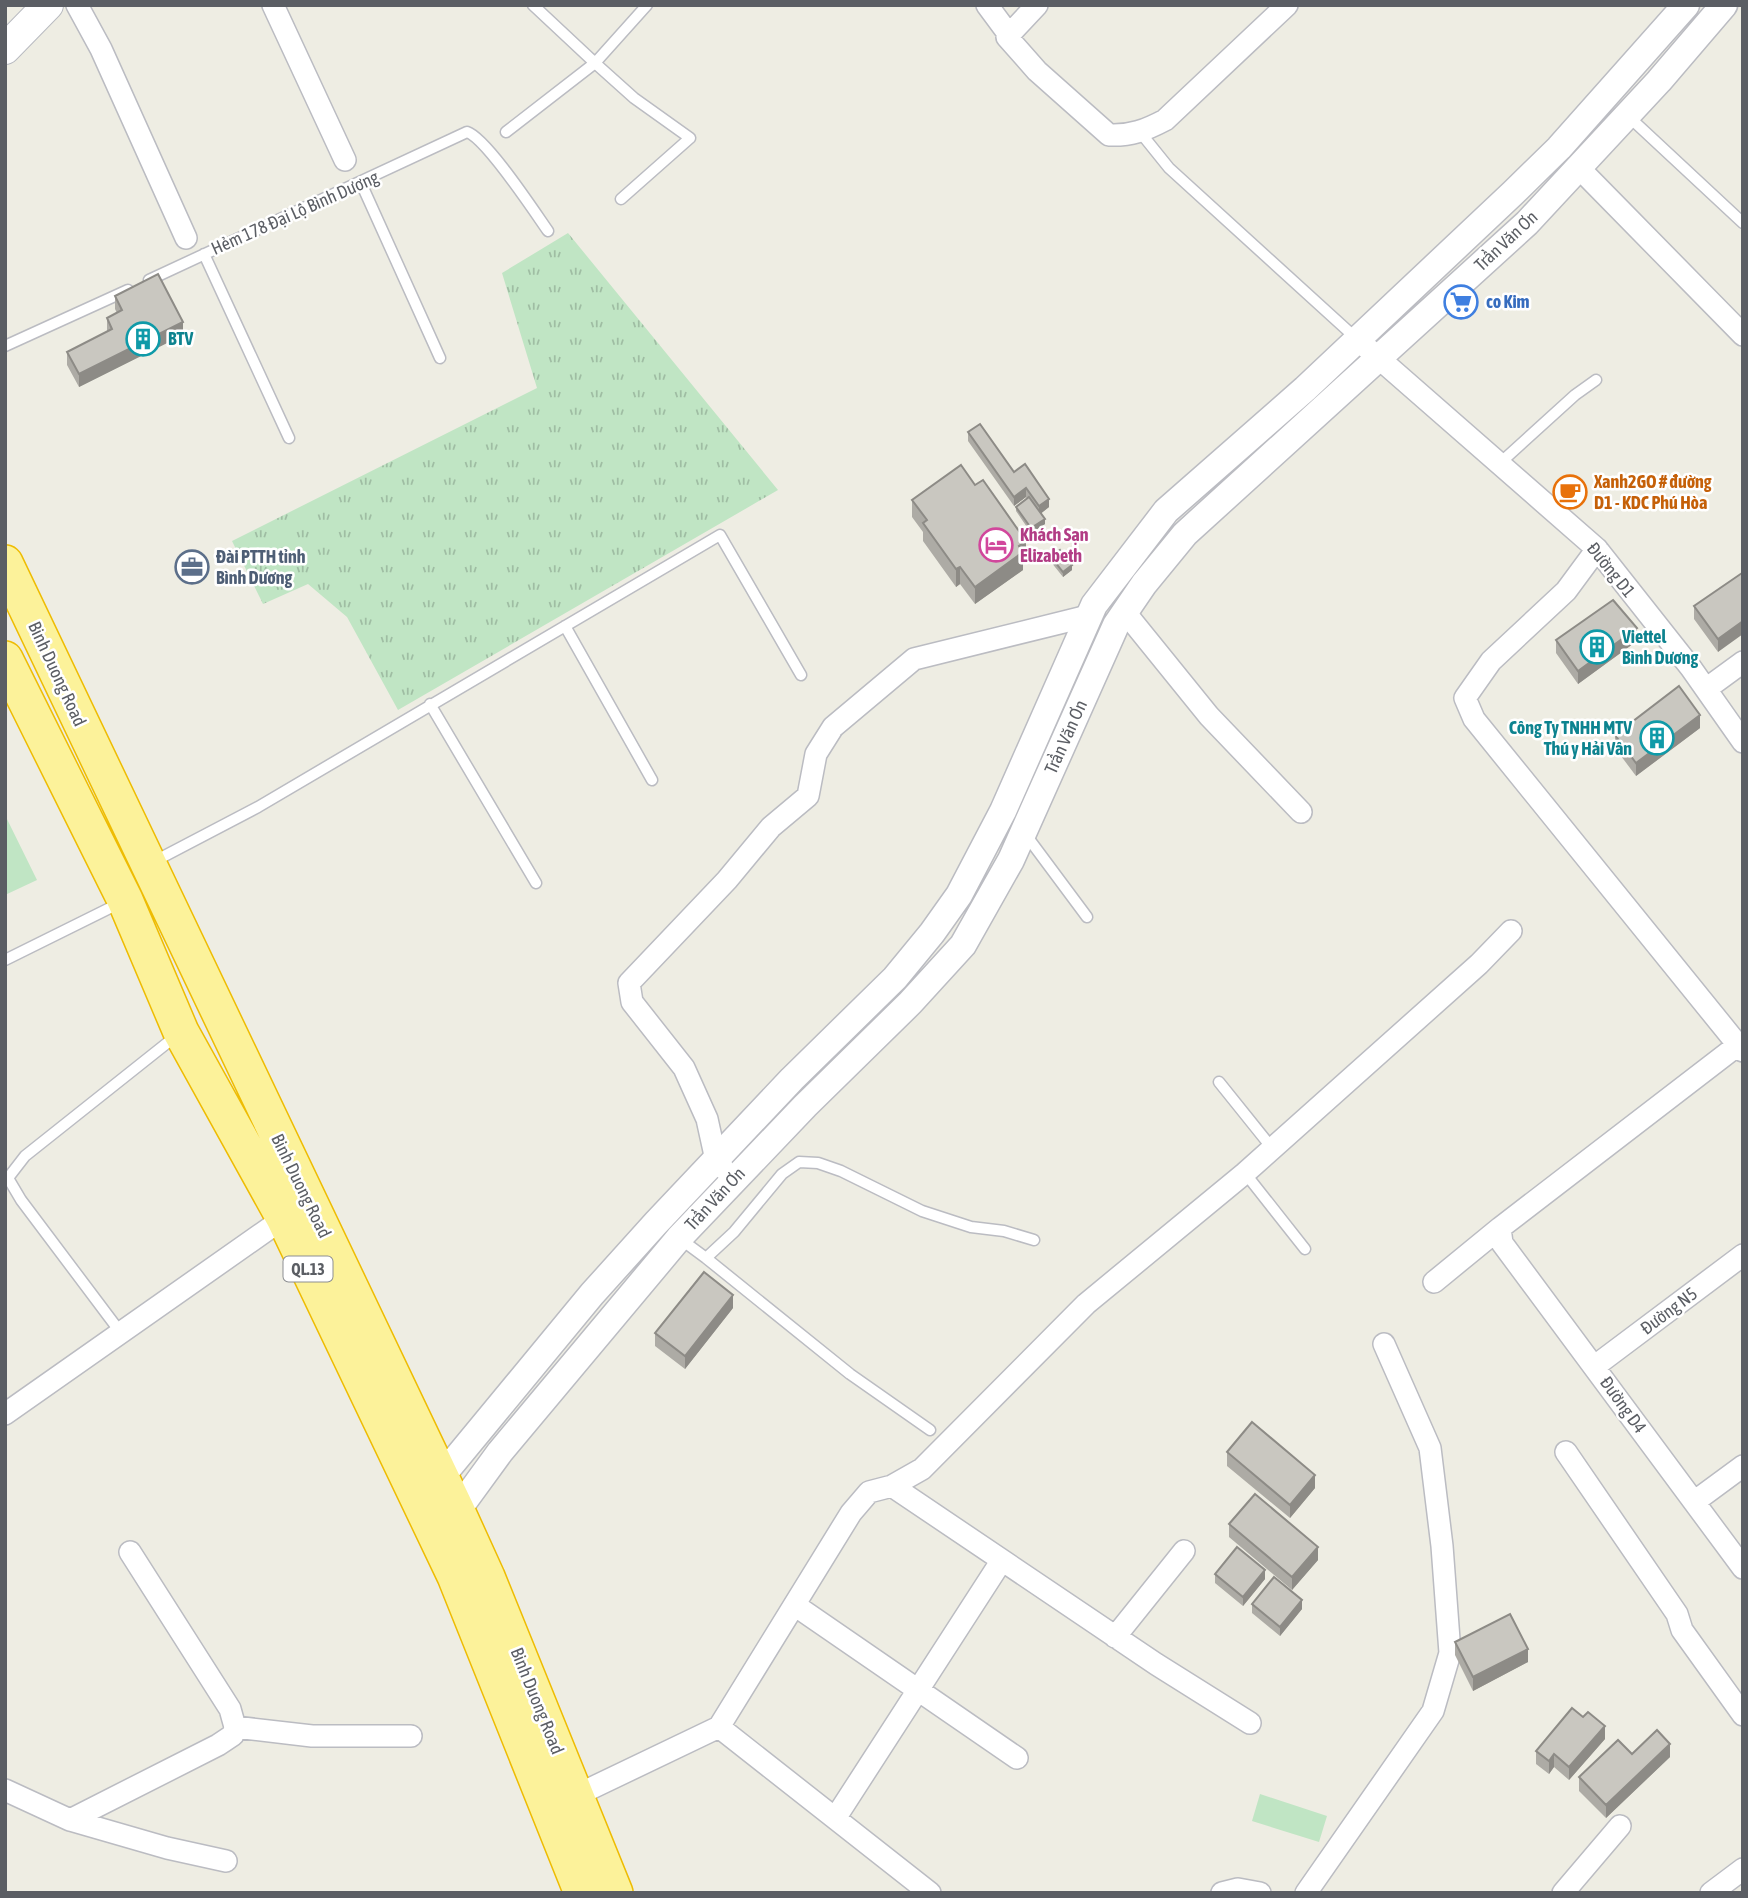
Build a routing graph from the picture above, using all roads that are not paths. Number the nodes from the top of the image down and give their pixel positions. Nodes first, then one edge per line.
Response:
1 (48, 5) edge
2 (77, 5) edge
3 (274, 5) edge
4 (533, 5) edge
5 (647, 5) edge
6 (987, 5) edge
7 (1037, 5) edge
8 (1287, 5) edge
9 (1686, 5) edge
10 (1724, 5) edge
11 (1007, 37) junction
12 (5, 49) edge
13 (595, 63) junction
14 (1627, 115) junction
15 (506, 132) dead end
16 (1140, 132) junction
17 (345, 160) dead end
18 (1578, 168) junction
19 (362, 184) junction
20 (621, 199) dead end
21 (1743, 223) edge
22 (548, 231) dead end
23 (186, 238) dead end
24 (204, 254) junction
25 (1743, 335) edge
26 (1358, 340) junction
27 (5, 346) edge
28 (440, 358) dead end
29 (1379, 358) junction
30 (1596, 380) dead end
31 (289, 438) dead end
32 (1499, 464) junction
33 (1597, 549) junction
34 (5, 563) edge
35 (1125, 611) junction
36 (1088, 617) junction
37 (565, 626) junction
38 (5, 659) edge
39 (1743, 662) edge
40 (801, 675) dead end
41 (1706, 689) junction
42 (430, 704) junction
43 (1743, 742) edge
44 (652, 779) dead end
45 (1301, 812) dead end
46 (1024, 832) junction
47 (147, 865) junction
48 (536, 883) dead end
49 (125, 900) junction
50 (1087, 917) dead end
51 (1511, 930) dead end
52 (5, 960) edge
53 (181, 1032) junction
54 (1741, 1046) edge
55 (1219, 1082) dead end
56 (1272, 1148) junction
57 (725, 1170) junction
58 (1244, 1173) junction
59 (284, 1218) junction
60 (1501, 1236) junction
61 (679, 1238) junction
62 (1034, 1240) dead end
63 (1305, 1249) dead end
64 (1743, 1255) edge
65 (706, 1258) junction
66 (1434, 1282) dead end
67 (121, 1333) junction
68 (1384, 1344) dead end
69 (1595, 1366) junction
70 (5, 1414) edge
71 (930, 1430) dead end
72 (1566, 1452) dead end
73 (1743, 1466) edge
74 (442, 1477) junction
75 (892, 1486) junction
76 (1694, 1502) junction
77 (457, 1511) junction
78 (1184, 1551) dead end
79 (130, 1552) dead end
80 (1002, 1560) junction
81 (1743, 1568) edge
82 (796, 1606) junction
83 (1115, 1637) junction
84 (918, 1691) junction
85 (1743, 1715) edge
86 (1250, 1723) dead end
87 (235, 1727) junction
88 (719, 1727) junction
89 (411, 1736) dead end
90 (1017, 1758) dead end
91 (5, 1790) edge
92 (575, 1796) junction
93 (836, 1817) junction
94 (70, 1820) junction
95 (1620, 1826) dead end
96 (226, 1861) dead end
97 (1743, 1869) edge
98 (582, 1893) edge
99 (615, 1893) edge
100 (930, 1893) edge
101 (1222, 1893) edge
102 (1260, 1893) edge
103 (1306, 1893) edge
104 (1563, 1893) edge
105 (1711, 1893) edge

1 - 12 main road
2 - 23 street
3 - 17 street
4 - 13 lane
5 - 13 lane
6 - 11 street
7 - 11 street
8 - 16 street
9 - 26 street, Trần Văn Ơn
10 - 14 street, Trần Văn Ơn
11 - 16 street
13 - 15 lane
13 - 20 lane
14 - 18 street, Trần Văn Ơn
14 - 21 lane
16 - 26 lane
18 - 25 street
18 - 29 street, Trần Văn Ơn
19 - 22 lane, Hẻm 178 Đại Lộ Bình Dương
19 - 24 lane, Hẻm 178 Đại Lộ Bình Dương
19 - 28 lane
24 - 27 lane, Hẻm 178 Đại Lộ Bình Dương
24 - 31 lane
26 - 29 street, Đường D1
26 - 36 street, Trần Văn Ơn
29 - 32 street, Đường D1
29 - 35 street, Trần Văn Ơn
30 - 32 lane
32 - 33 street, Đường D1
33 - 41 street, Đường D1
33 - 54 street
34 - 47 highway, Binh Duong Road / QL.13
35 - 45 street
35 - 46 street, Trần Văn Ơn
36 - 57 street, Trần Văn Ơn
36 - 57 street
37 - 40 lane
37 - 42 lane
37 - 44 lane
38 - 49 highway, Binh Duong Road / QL.13
39 - 41 street
41 - 43 street, Đường D1
42 - 47 lane
42 - 48 lane
46 - 50 lane
46 - 57 street, Trần Văn Ơn
47 - 74 highway, Binh Duong Road / QL.13
49 - 52 lane
49 - 53 highway, Binh Duong Road / QL.13
51 - 56 street
53 - 59 highway, Binh Duong Road / QL.13
53 - 67 lane
54 - 60 street
55 - 56 lane
56 - 58 street
57 - 61 street, Trần Văn Ơn
57 - 74 street, Trần Văn Ơn
58 - 63 lane
58 - 75 street
59 - 67 street
59 - 98 highway, Binh Duong Road / QL.13
60 - 66 street
60 - 69 street, Đường D4
61 - 65 lane
61 - 77 street, Trần Văn Ơn
62 - 65 lane
64 - 69 street, Đường N5
65 - 71 lane
67 - 70 street
68 - 103 street
69 - 76 street, Đường D4
72 - 85 street
73 - 76 street
74 - 77 highway, Binh Duong Road / QL.13
75 - 80 street
75 - 82 street
76 - 81 street, Đường D4
77 - 92 highway, Binh Duong Road / QL.13
78 - 83 street
79 - 87 street
80 - 83 street
80 - 84 street
82 - 84 street
82 - 88 street
83 - 86 street
84 - 90 street
84 - 93 street
87 - 89 street
87 - 94 street
88 - 92 street
88 - 93 street
91 - 94 street
92 - 99 highway, Binh Duong Road / QL.13
93 - 100 street
94 - 96 street
95 - 104 street
97 - 105 street
101 - 102 street

